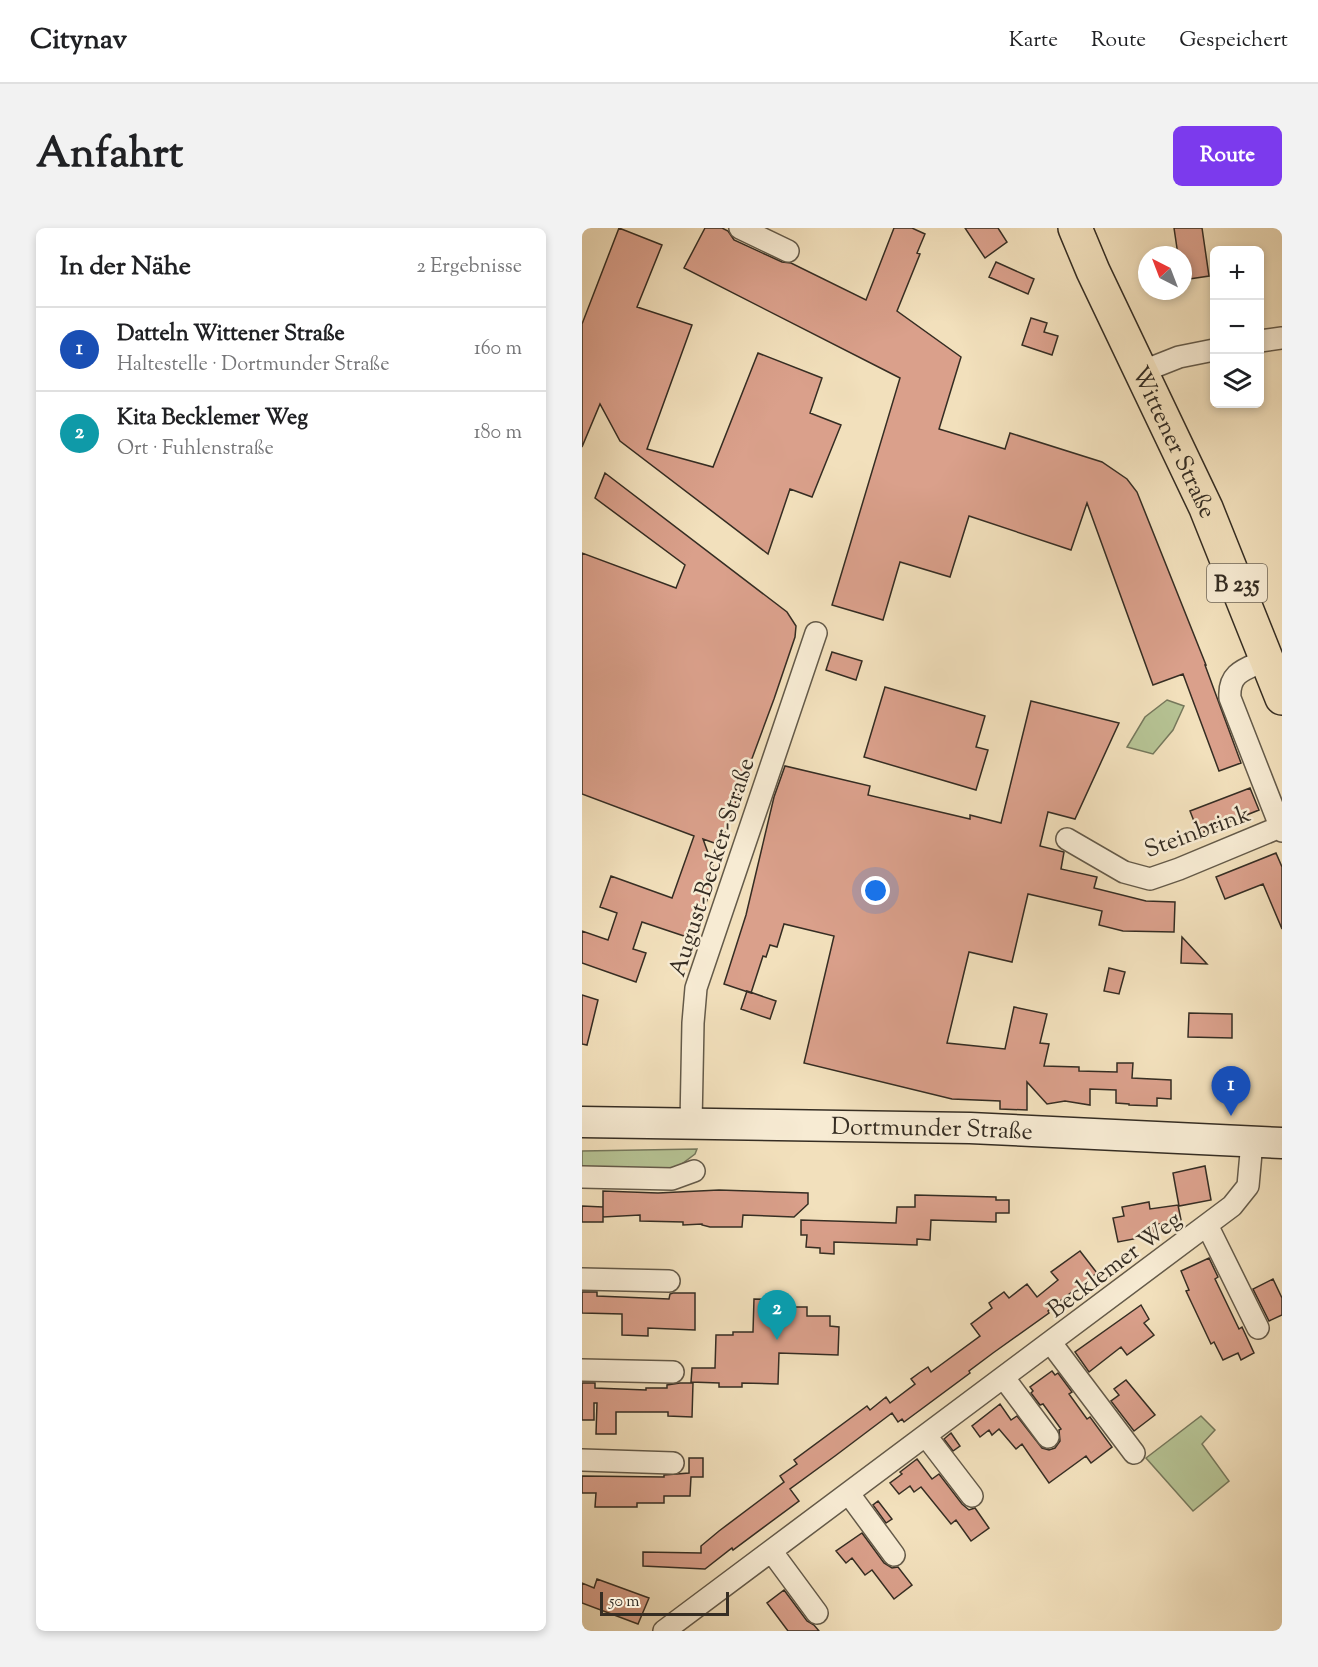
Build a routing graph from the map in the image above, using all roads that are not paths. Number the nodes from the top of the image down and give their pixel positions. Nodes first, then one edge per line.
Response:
1 (740, 228) edge
2 (1075, 228) edge
3 (788, 251) dead end
4 (1282, 338) edge
5 (1264, 340) edge
6 (1210, 351) edge
7 (1141, 372) junction
8 (816, 633) dead end
9 (1268, 659) junction
10 (1282, 698) edge
11 (1281, 829) edge
12 (1066, 840) dead end
13 (582, 1122) edge
14 (692, 1123) junction
15 (1252, 1142) junction
16 (1282, 1143) edge
17 (694, 1171) dead end
18 (582, 1177) edge
19 (1207, 1225) junction
20 (582, 1279) edge
21 (669, 1281) dead end
22 (1258, 1328) dead end
23 (1051, 1343) junction
24 (582, 1370) edge
25 (673, 1372) dead end
26 (1004, 1378) junction
27 (926, 1436) junction
28 (1048, 1437) dead end
29 (1134, 1453) dead end
30 (582, 1460) edge
31 (673, 1463) dead end
32 (849, 1494) junction
33 (972, 1496) dead end
34 (772, 1552) junction
35 (894, 1555) dead end
36 (817, 1613) dead end
37 (664, 1631) edge

1 - 3 street
2 - 7 main road, Wittener Straße / B 235
4 - 5 street
6 - 7 street
7 - 9 main road, Wittener Straße / B 235
8 - 14 street, August-Becker-Straße
9 - 10 main road, Wittener Straße / B 235
9 - 11 street
11 - 12 street, Steinbrink
13 - 14 main road, Dortmunder Straße
14 - 15 main road, Dortmunder Straße
15 - 16 main road, Dortmunder Straße
15 - 19 street, Becklemer Weg
17 - 18 street
19 - 22 street, Becklemer Weg
19 - 23 street, Becklemer Weg
20 - 21 street
23 - 26 street, Becklemer Weg
23 - 29 street, Becklemer Weg
24 - 25 street
26 - 27 street, Becklemer Weg
26 - 28 street
27 - 32 street, Becklemer Weg
27 - 33 street
30 - 31 street
32 - 34 street, Becklemer Weg
32 - 35 street
34 - 36 street
34 - 37 street, Becklemer Weg

